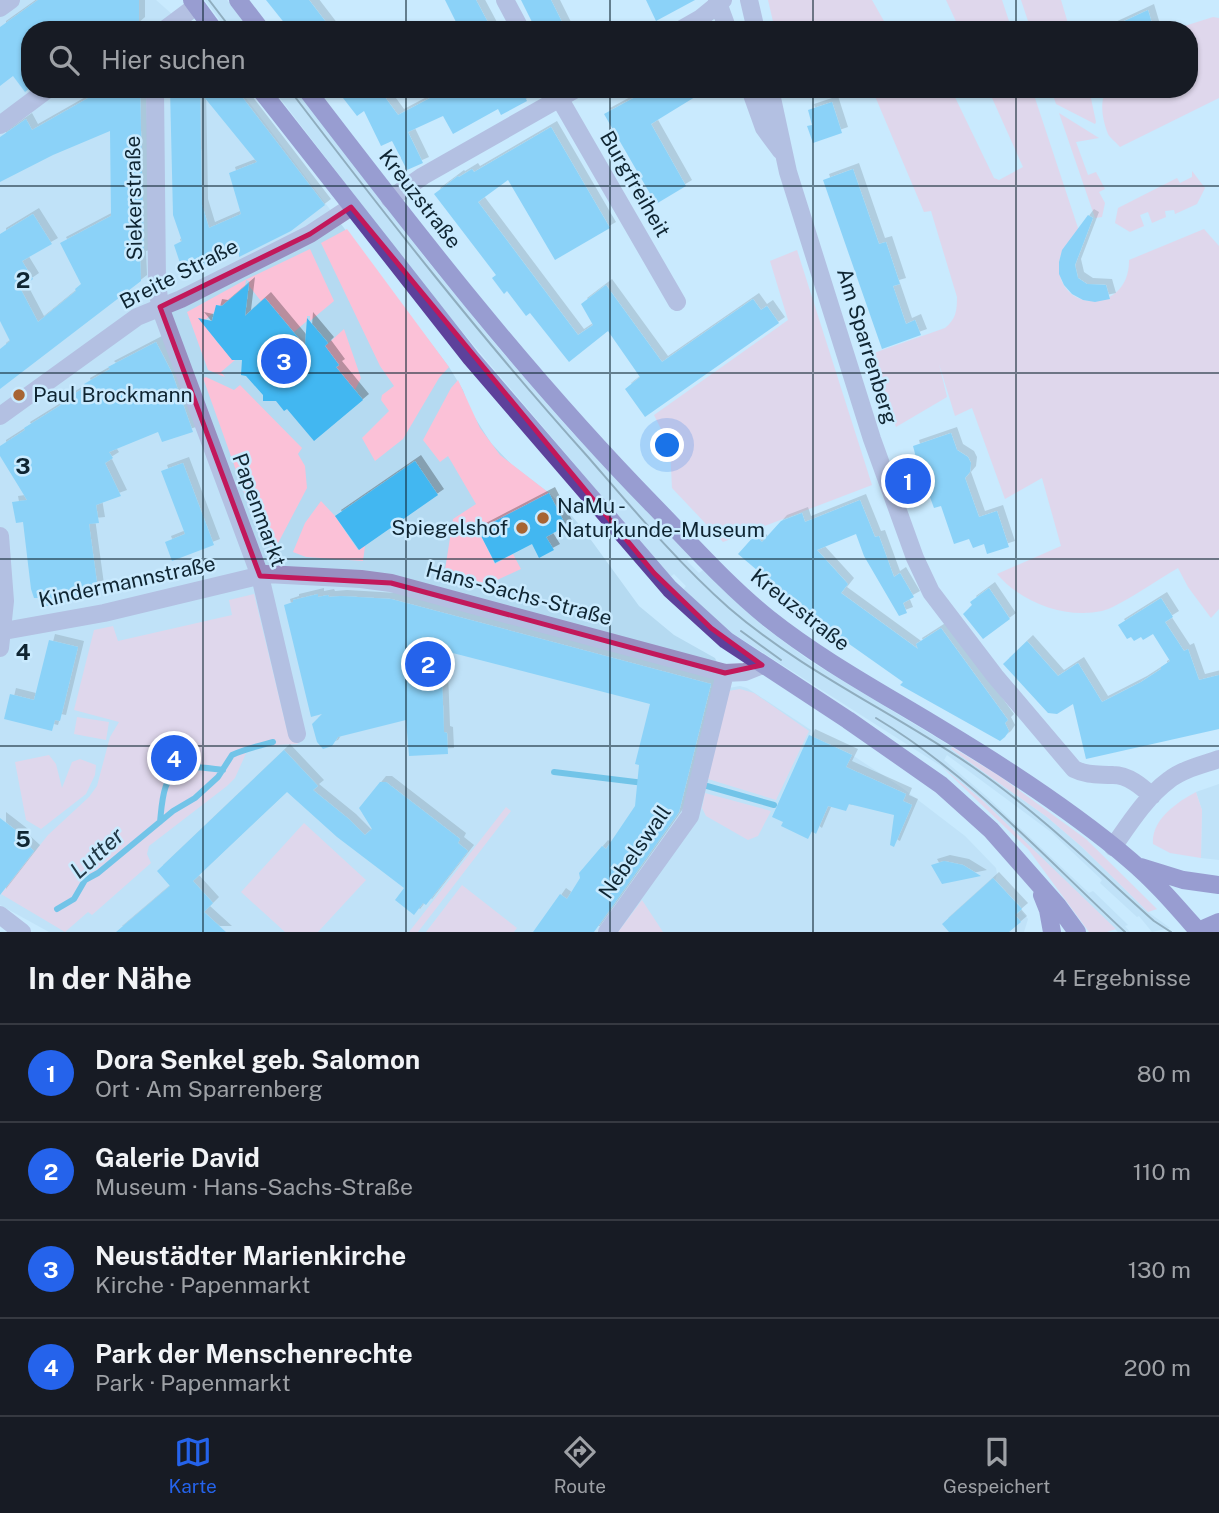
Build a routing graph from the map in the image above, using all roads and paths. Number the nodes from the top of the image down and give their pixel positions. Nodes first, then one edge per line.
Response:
1 (11, 0) edge
2 (505, 0) edge
3 (749, 0) edge
4 (240, 1) edge
5 (720, 1) edge
6 (194, 3) edge
7 (0, 8) edge
8 (174, 21) edge
9 (207, 21) edge
10 (254, 21) edge
11 (516, 21) edge
12 (692, 21) edge
13 (726, 21) edge
14 (754, 21) edge
15 (36, 98) edge
16 (155, 98) edge
17 (267, 98) edge
18 (313, 98) edge
19 (550, 98) edge
20 (558, 98) edge
21 (753, 98) edge
22 (773, 98) edge
23 (0, 125) edge
24 (785, 157) junction
25 (390, 199) junction
26 (351, 207) junction
27 (677, 302) dead end
28 (160, 307) junction
29 (0, 416) edge
30 (0, 536) edge
31 (260, 576) junction
32 (2, 639) edge
33 (762, 665) junction
34 (725, 673) junction
35 (297, 734) dead end
36 (1219, 759) edge
37 (1152, 796) junction
38 (1113, 847) junction
39 (1132, 862) junction
40 (1032, 876) junction
41 (1219, 885) edge
42 (0, 915) edge
43 (1219, 922) edge
44 (22, 932) edge
45 (607, 932) edge
46 (1052, 932) edge
47 (1077, 932) edge
48 (1198, 932) edge

1 - 7 street
2 - 11 street
3 - 14 street
4 - 10 main road
5 - 12 street
5 - 13 street
6 - 8 street
6 - 9 main road
15 - 23 street
16 - 28 street, Siekerstraße
17 - 26 main road
18 - 25 main road, Kreuzstraße
19 - 25 street
20 - 27 street, Burgfreiheit
21 - 24 street
22 - 24 street, Am Sparrenberg
24 - 37 street, Am Sparrenberg
25 - 38 main road, Kreuzstraße
26 - 28 street, Breite Straße
26 - 33 main road
28 - 29 street, Breite Straße
28 - 31 street, Papenmarkt
30 - 32 street
31 - 32 street, Kindermannstraße
31 - 34 street, Hans-Sachs-Straße
31 - 35 street, Papenmarkt
33 - 34 street, Hans-Sachs-Straße
33 - 40 main road
34 - 45 street, Nebelswall
36 - 37 street
37 - 38 street
38 - 39 main road, Kreuzstraße
39 - 41 main road
39 - 48 main road, Kreuzstraße
40 - 46 main road
40 - 47 main road
42 - 44 street
43 - 48 main road

